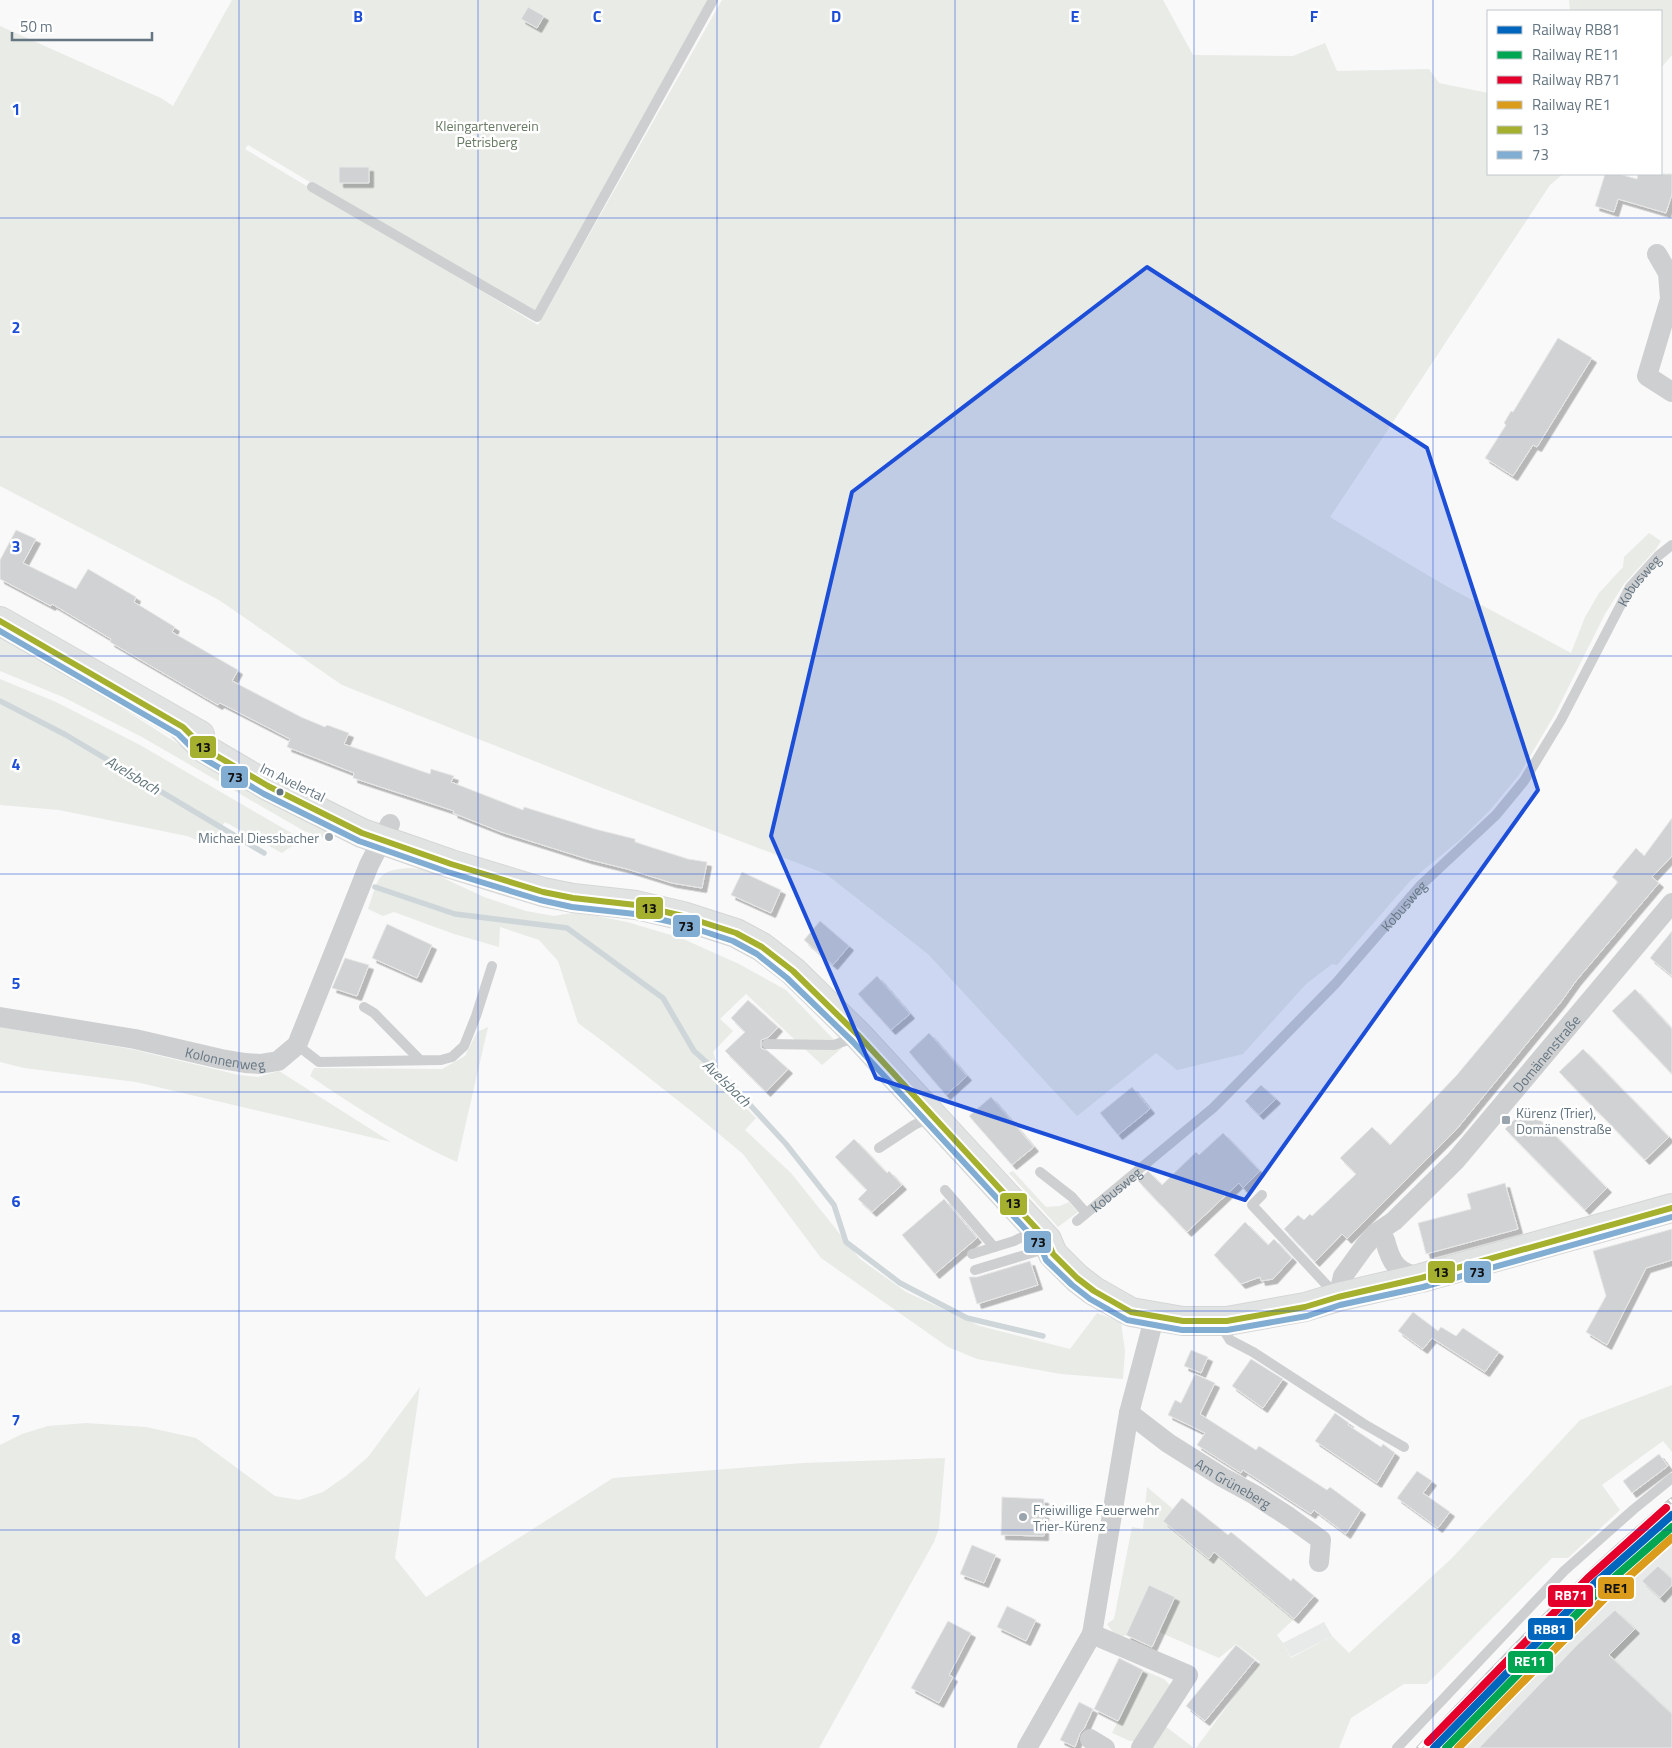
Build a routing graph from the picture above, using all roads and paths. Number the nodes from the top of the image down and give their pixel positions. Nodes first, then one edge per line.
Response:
1 (713, 0) edge
2 (312, 187) dead end
3 (1657, 254) dead end
4 (1672, 392) edge
5 (1672, 546) edge
6 (0, 621) edge
7 (387, 832) junction
8 (1672, 903) edge
9 (636, 905) junction
10 (492, 966) dead end
11 (364, 1007) dead end
12 (0, 1017) edge
13 (859, 1036) junction
14 (767, 1044) dead end
15 (297, 1045) junction
16 (420, 1060) junction
17 (932, 1117) junction
18 (879, 1148) dead end
19 (1040, 1172) dead end
20 (945, 1190) dead end
21 (1262, 1195) dead end
22 (1672, 1208) edge
23 (1086, 1213) junction
24 (1077, 1220) dead end
25 (1394, 1221) junction
26 (1042, 1235) junction
27 (1385, 1240) junction
28 (994, 1247) junction
29 (972, 1254) dead end
30 (976, 1270) dead end
31 (1421, 1278) junction
32 (1338, 1298) junction
33 (1155, 1315) junction
34 (1218, 1321) junction
35 (1129, 1413) junction
36 (1404, 1447) dead end
37 (1672, 1478) edge
38 (1319, 1562) dead end
39 (1092, 1634) junction
40 (1027, 1748) edge
41 (1141, 1748) edge
42 (1397, 1748) edge

1 - 2 lane
3 - 4 street
5 - 23 lane, Kobusweg
6 - 7 main road
7 - 9 main road
7 - 9 main road
7 - 15 street
8 - 25 street, Domänenstraße
9 - 13 main road
10 - 16 lane
11 - 16 lane
12 - 15 street, Kolonnenweg
13 - 14 lane
13 - 17 main road
15 - 16 lane
17 - 18 lane
17 - 26 main road
19 - 23 lane
20 - 28 lane
21 - 32 lane
22 - 31 main road
23 - 24 lane, Kobusweg
25 - 27 street, Domänenstraße
25 - 32 street, Domänenstraße
26 - 28 lane
26 - 30 lane
26 - 33 main road
27 - 31 street
27 - 32 street, Domänenstraße
28 - 29 lane
31 - 32 main road
32 - 34 main road
33 - 34 main road
33 - 35 street
34 - 36 lane
35 - 38 street, Am Grüneberg
35 - 39 street
37 - 42 lane
39 - 40 street
39 - 41 street

